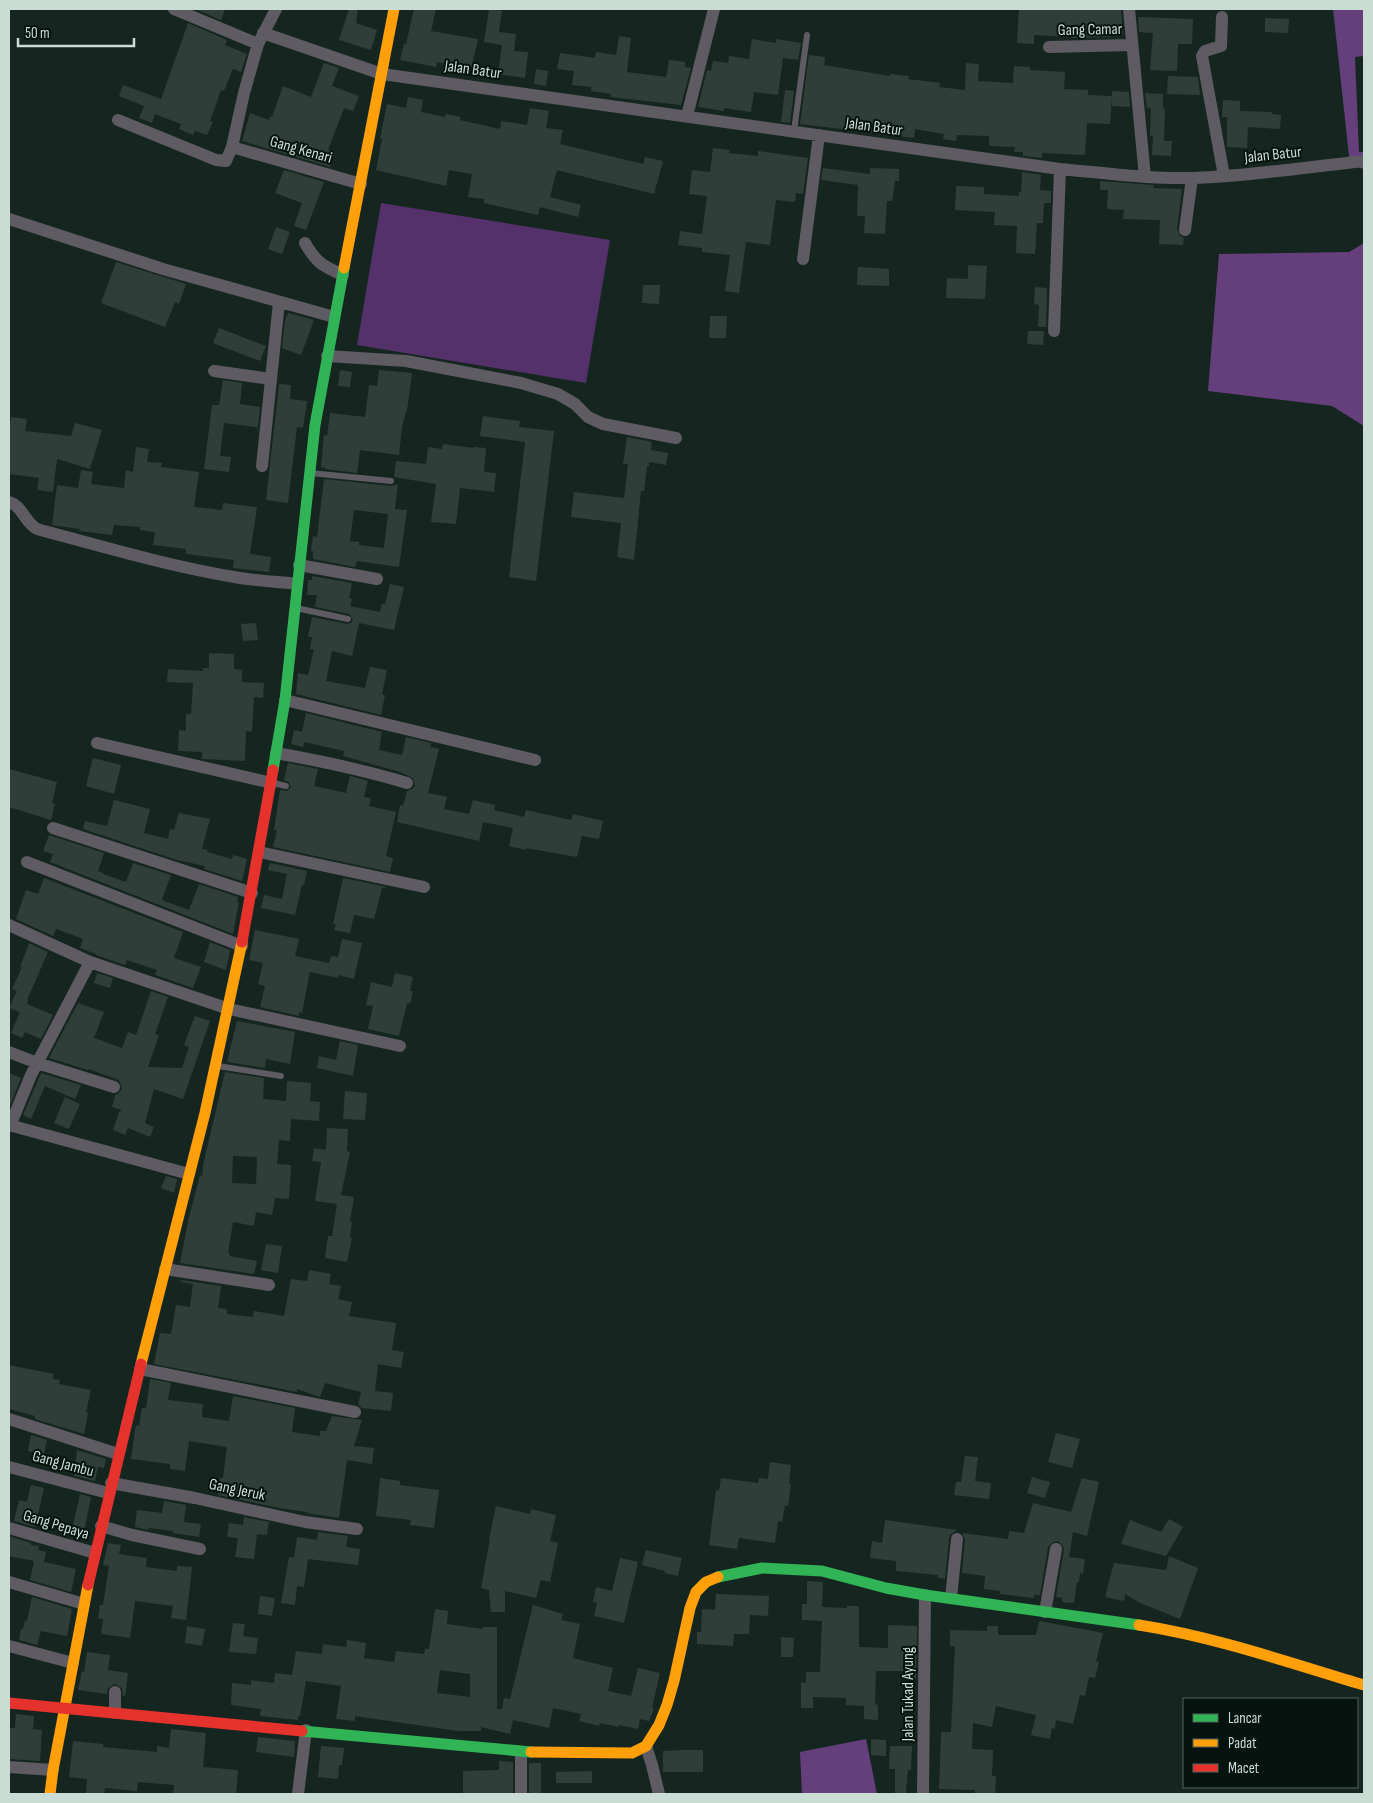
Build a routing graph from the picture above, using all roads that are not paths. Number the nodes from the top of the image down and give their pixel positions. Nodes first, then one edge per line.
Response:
1 (174, 9) edge
2 (276, 9) edge
3 (394, 9) edge
4 (714, 9) edge
5 (1129, 9) edge
6 (1222, 17) dead end
7 (808, 35) dead end
8 (260, 39) junction
9 (1131, 45) junction
10 (1049, 47) dead end
11 (382, 74) junction
12 (687, 116) junction
13 (118, 120) dead end
14 (794, 131) junction
15 (819, 135) junction
16 (232, 148) junction
17 (1364, 161) edge
18 (1060, 169) junction
19 (1224, 176) junction
20 (1144, 177) junction
21 (1192, 178) junction
22 (361, 184) junction
23 (9, 219) edge
24 (1185, 230) dead end
25 (305, 243) dead end
26 (803, 259) dead end
27 (343, 275) junction
28 (279, 302) junction
29 (334, 317) junction
30 (1054, 331) dead end
31 (327, 356) junction
32 (214, 371) dead end
33 (271, 379) junction
34 (676, 438) dead end
35 (262, 466) dead end
36 (309, 473) junction
37 (391, 482) dead end
38 (9, 502) edge
39 (299, 565) junction
40 (377, 580) dead end
41 (297, 584) junction
42 (295, 608) junction
43 (348, 619) dead end
44 (285, 700) junction
45 (97, 743) dead end
46 (276, 753) junction
47 (534, 760) dead end
48 (272, 782) junction
49 (407, 783) dead end
50 (286, 786) dead end
51 (53, 828) dead end
52 (259, 852) junction
53 (28, 862) dead end
54 (424, 887) dead end
55 (252, 893) junction
56 (9, 925) edge
57 (242, 946) junction
58 (90, 962) junction
59 (229, 1009) junction
60 (400, 1046) dead end
61 (9, 1052) edge
62 (37, 1063) junction
63 (216, 1065) junction
64 (281, 1076) dead end
65 (114, 1087) dead end
66 (10, 1126) edge
67 (189, 1174) junction
68 (165, 1270) junction
69 (269, 1285) dead end
70 (140, 1369) junction
71 (355, 1412) dead end
72 (9, 1419) edge
73 (118, 1454) junction
74 (9, 1467) edge
75 (110, 1488) junction
76 (101, 1526) junction
77 (9, 1528) edge
78 (357, 1529) dead end
79 (957, 1539) dead end
80 (200, 1548) dead end
81 (1056, 1548) dead end
82 (95, 1553) junction
83 (9, 1582) edge
84 (924, 1595) junction
85 (950, 1598) junction
86 (84, 1604) junction
87 (1045, 1612) junction
88 (9, 1646) edge
89 (73, 1663) junction
90 (1364, 1685) edge
91 (115, 1692) dead end
92 (9, 1704) edge
93 (64, 1709) junction
94 (114, 1714) junction
95 (306, 1730) junction
96 (646, 1746) junction
97 (520, 1752) junction
98 (9, 1767) edge
99 (53, 1770) junction
100 (50, 1794) edge
101 (298, 1794) edge
102 (521, 1794) edge
103 (658, 1794) edge
104 (923, 1794) edge

1 - 8 street, Jalan Batur
2 - 8 street
3 - 11 street
4 - 12 street
5 - 9 street
6 - 19 street
7 - 14 lane
8 - 11 street, Jalan Batur
8 - 16 street
9 - 10 street, Gang Camar
9 - 20 street
11 - 12 street, Jalan Batur
11 - 22 street
12 - 14 street, Jalan Batur
13 - 16 street
14 - 15 street, Jalan Batur
15 - 18 street, Jalan Batur
15 - 26 street
16 - 22 street, Gang Kenari
17 - 19 street, Jalan Batur
18 - 20 street, Jalan Batur
18 - 30 street
19 - 21 street, Jalan Batur
20 - 21 street, Jalan Batur
21 - 24 street
22 - 27 street
23 - 28 street
25 - 27 street
27 - 29 street
28 - 29 street
28 - 33 street
29 - 31 street
31 - 34 street
31 - 36 street
32 - 33 street
33 - 35 street
36 - 37 lane
36 - 39 street
38 - 41 street
39 - 40 street
39 - 41 street
41 - 42 street
42 - 43 lane
42 - 44 street
44 - 46 street
44 - 47 street
45 - 48 street
46 - 48 street
46 - 49 street
48 - 50 lane
48 - 52 street
51 - 55 street
52 - 54 street
52 - 55 street
53 - 57 street
55 - 57 street
56 - 58 street
57 - 59 street
58 - 59 street
58 - 62 street
59 - 60 street
59 - 63 street
61 - 62 street
62 - 65 street
62 - 66 street
63 - 64 lane
63 - 67 street
66 - 67 street
67 - 68 street
68 - 69 street
68 - 70 street
70 - 71 street
70 - 73 street
72 - 73 street
73 - 75 street
74 - 75 street, Gang Jambu
75 - 76 street
75 - 78 street, Gang Jeruk
76 - 80 street
76 - 82 street
77 - 82 street, Gang Pepaya
79 - 85 street
81 - 87 street
82 - 86 street
83 - 86 street
84 - 85 street
84 - 96 street
84 - 104 street, Jalan Tukad Ayung
85 - 87 street
86 - 89 street
87 - 90 street
88 - 89 street
89 - 93 street
91 - 94 street
92 - 93 street
93 - 94 street
93 - 99 street
94 - 95 street
95 - 97 street
95 - 101 street
96 - 97 street
96 - 103 street
97 - 102 street
98 - 99 street
99 - 100 street

